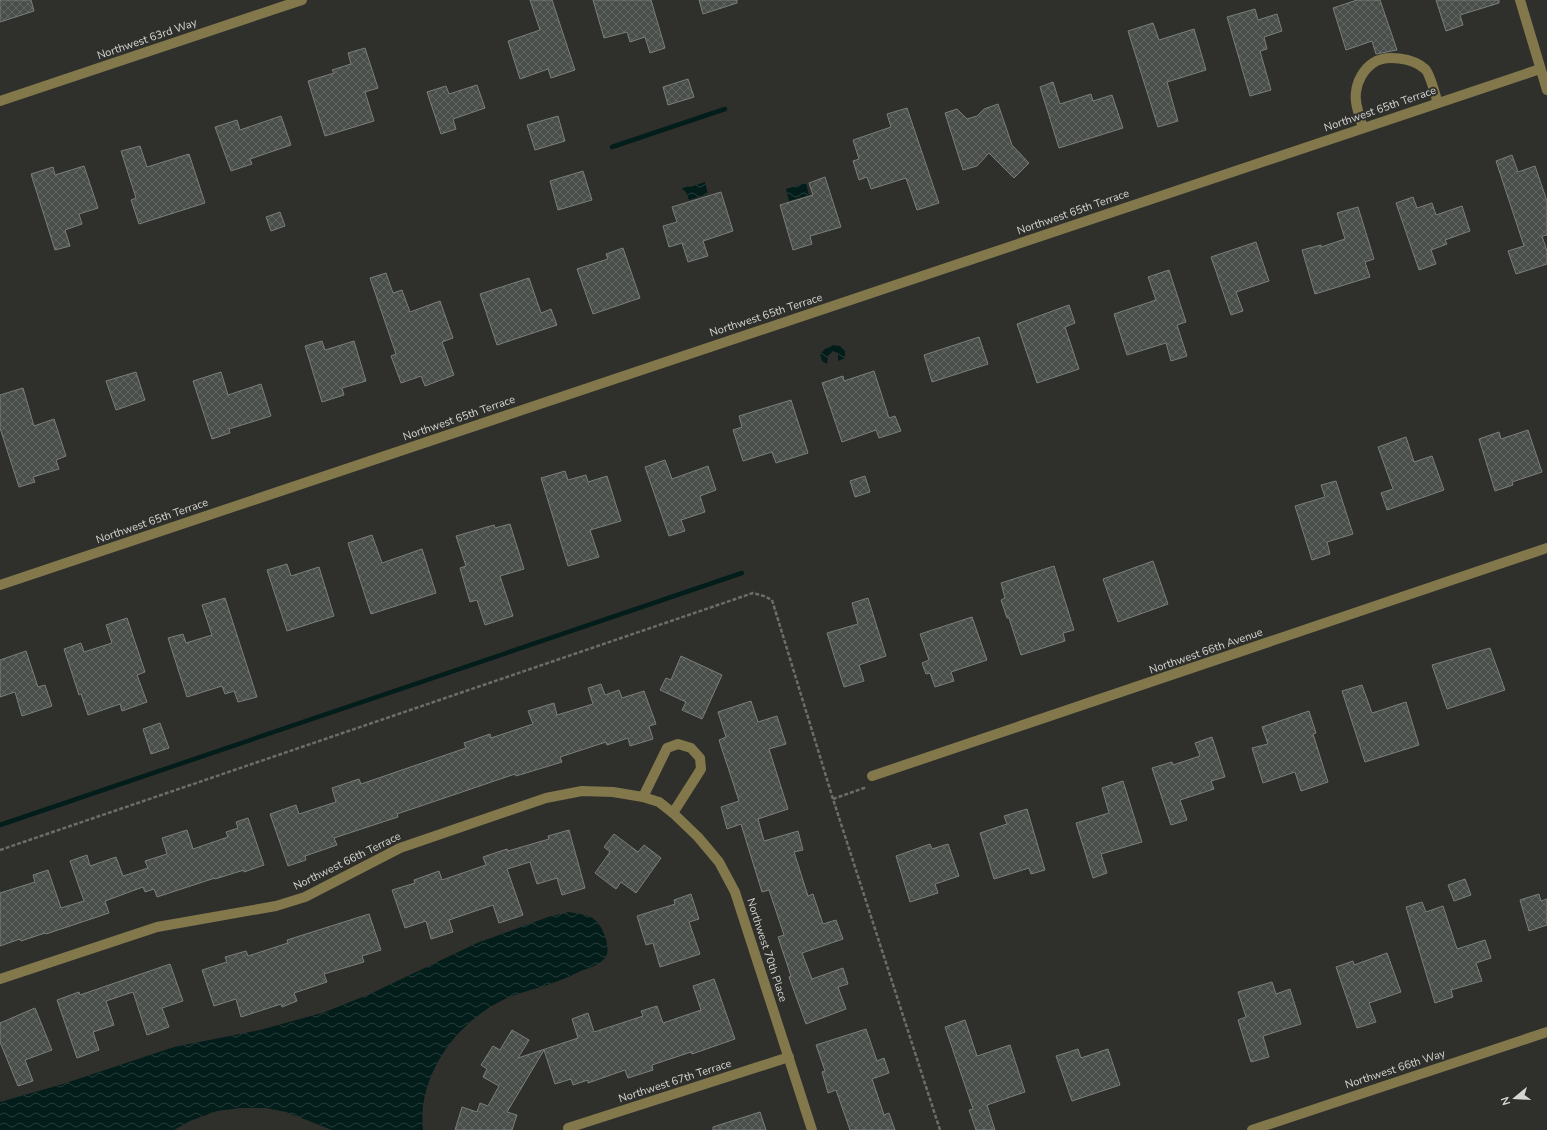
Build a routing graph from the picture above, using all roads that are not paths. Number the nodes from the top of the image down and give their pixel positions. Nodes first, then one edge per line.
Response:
1 (302, 0) edge
2 (1520, 0) edge
3 (1540, 69) junction
4 (1547, 90) edge
5 (0, 101) edge
6 (1438, 103) junction
7 (1363, 128) junction
8 (1547, 548) edge
9 (0, 585) edge
10 (872, 776) road end
11 (643, 797) junction
12 (658, 802) joint
13 (673, 813) junction
14 (0, 979) edge
15 (1547, 1032) edge
16 (788, 1057) junction
17 (568, 1128) dead end
18 (812, 1130) edge
19 (1252, 1130) edge

1 - 5 street, Northwest 63rd Way
2 - 3 street
3 - 4 street
3 - 6 street, Northwest 65th Terrace
6 - 7 street, Northwest 65th Terrace
6 - 7 street
7 - 9 street, Northwest 65th Terrace
8 - 10 street, Northwest 66th Avenue
11 - 12 street, Northwest 66th Terrace
11 - 13 street
11 - 14 street, Northwest 66th Terrace
12 - 13 street, Northwest 70th Place
13 - 16 street, Northwest 70th Place
15 - 19 street, Northwest 66th Way
16 - 17 street, Northwest 67th Terrace
16 - 18 street, Northwest 70th Place

